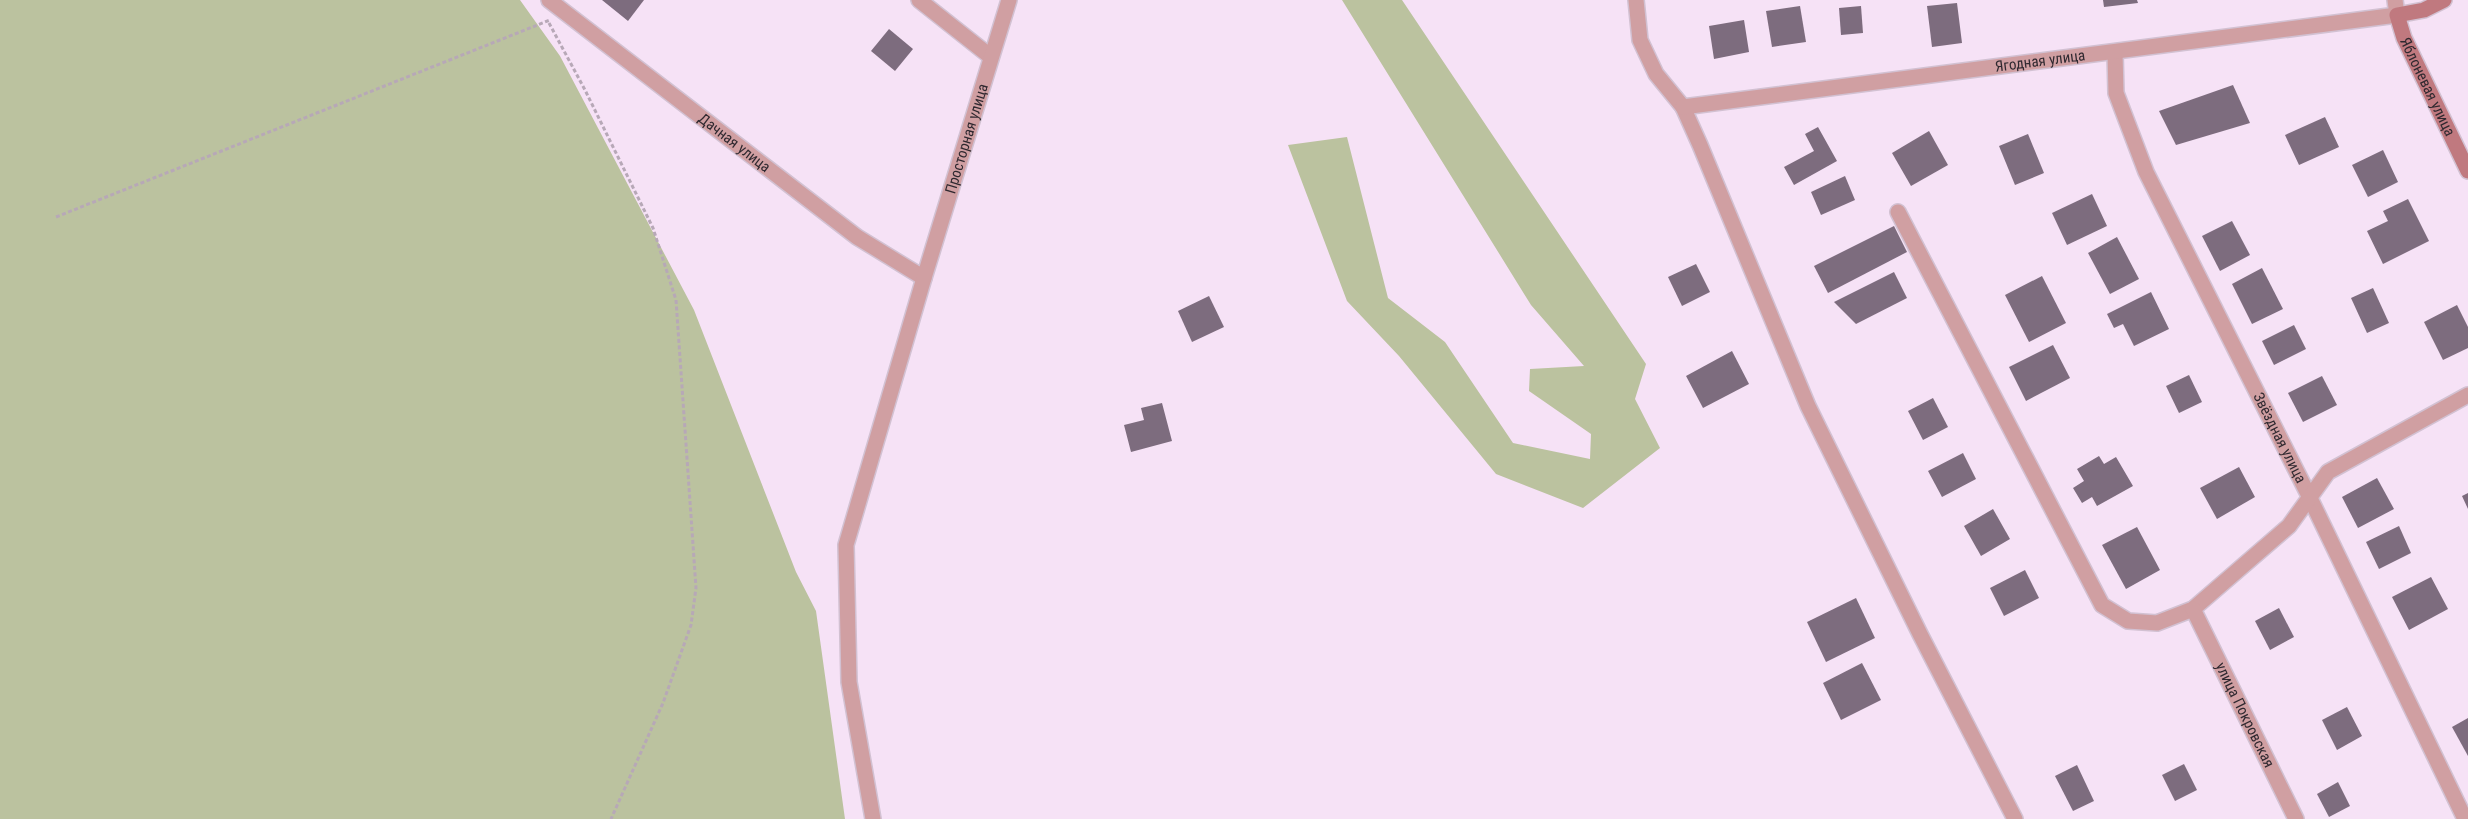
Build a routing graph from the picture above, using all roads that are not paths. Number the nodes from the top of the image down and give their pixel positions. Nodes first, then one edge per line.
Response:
1 (918, 0) edge
2 (1009, 0) edge
3 (1636, 0) edge
4 (2444, 0) edge
5 (553, 4) edge
6 (2396, 7) edge
7 (2115, 53) junction
8 (991, 58) junction
9 (1683, 107) junction
10 (2468, 171) edge
11 (1898, 212) dead end
12 (924, 278) junction
13 (2468, 395) edge
14 (2309, 496) junction
15 (2193, 609) junction
16 (873, 819) edge
17 (2015, 819) edge
18 (2296, 819) edge
19 (2465, 819) edge

1 - 8 street
2 - 8 street, Просторная улица
3 - 9 street
4 - 6 street
5 - 12 street, Дачная улица
6 - 7 street, Ягодная улица
6 - 10 street, Яблоневая улица
7 - 9 street, Ягодная улица
7 - 14 street, Звёздная улица
8 - 12 street, Просторная улица
9 - 17 street
11 - 15 street
12 - 16 street, Просторная улица
13 - 14 street
14 - 15 street
14 - 19 street, Звёздная улица
15 - 18 street, улица Покровская

